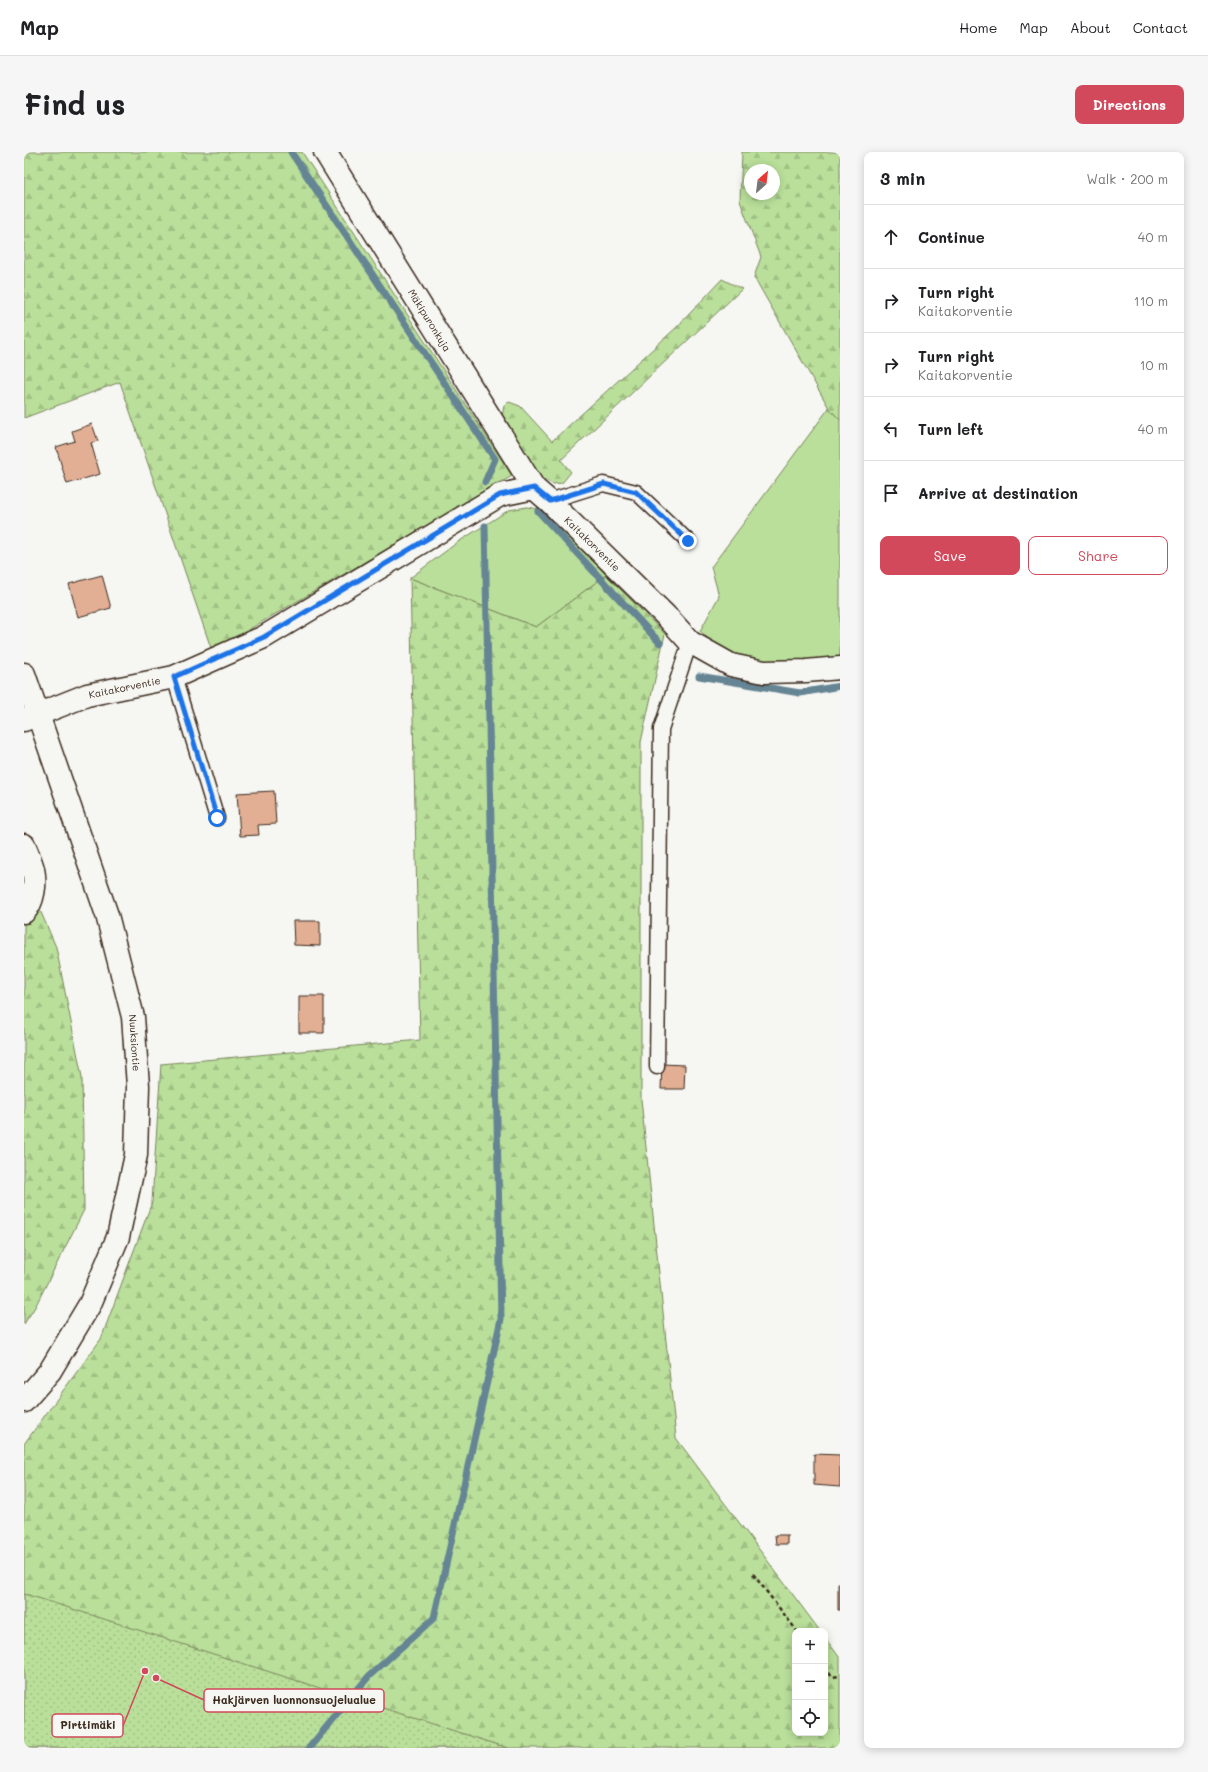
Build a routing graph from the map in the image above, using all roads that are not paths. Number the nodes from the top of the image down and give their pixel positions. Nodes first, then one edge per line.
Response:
1 (325, 152) edge
2 (542, 494) junction
3 (688, 541) dead end
4 (690, 642) junction
5 (840, 668) edge
6 (24, 674) edge
7 (174, 677) junction
8 (31, 717) edge
9 (217, 818) dead end
10 (24, 845) edge
11 (24, 912) edge
12 (657, 1067) dead end
13 (24, 1401) edge

1 - 2 street, Mäkipuronkuja
2 - 3 lane
2 - 4 street, Kaitakorventie
2 - 7 street, Kaitakorventie
4 - 5 street, Kaitakorventie
4 - 12 lane
6 - 8 street, Nuuksiontie
7 - 8 street, Kaitakorventie
7 - 9 lane
8 - 13 street, Nuuksiontie
10 - 11 street

